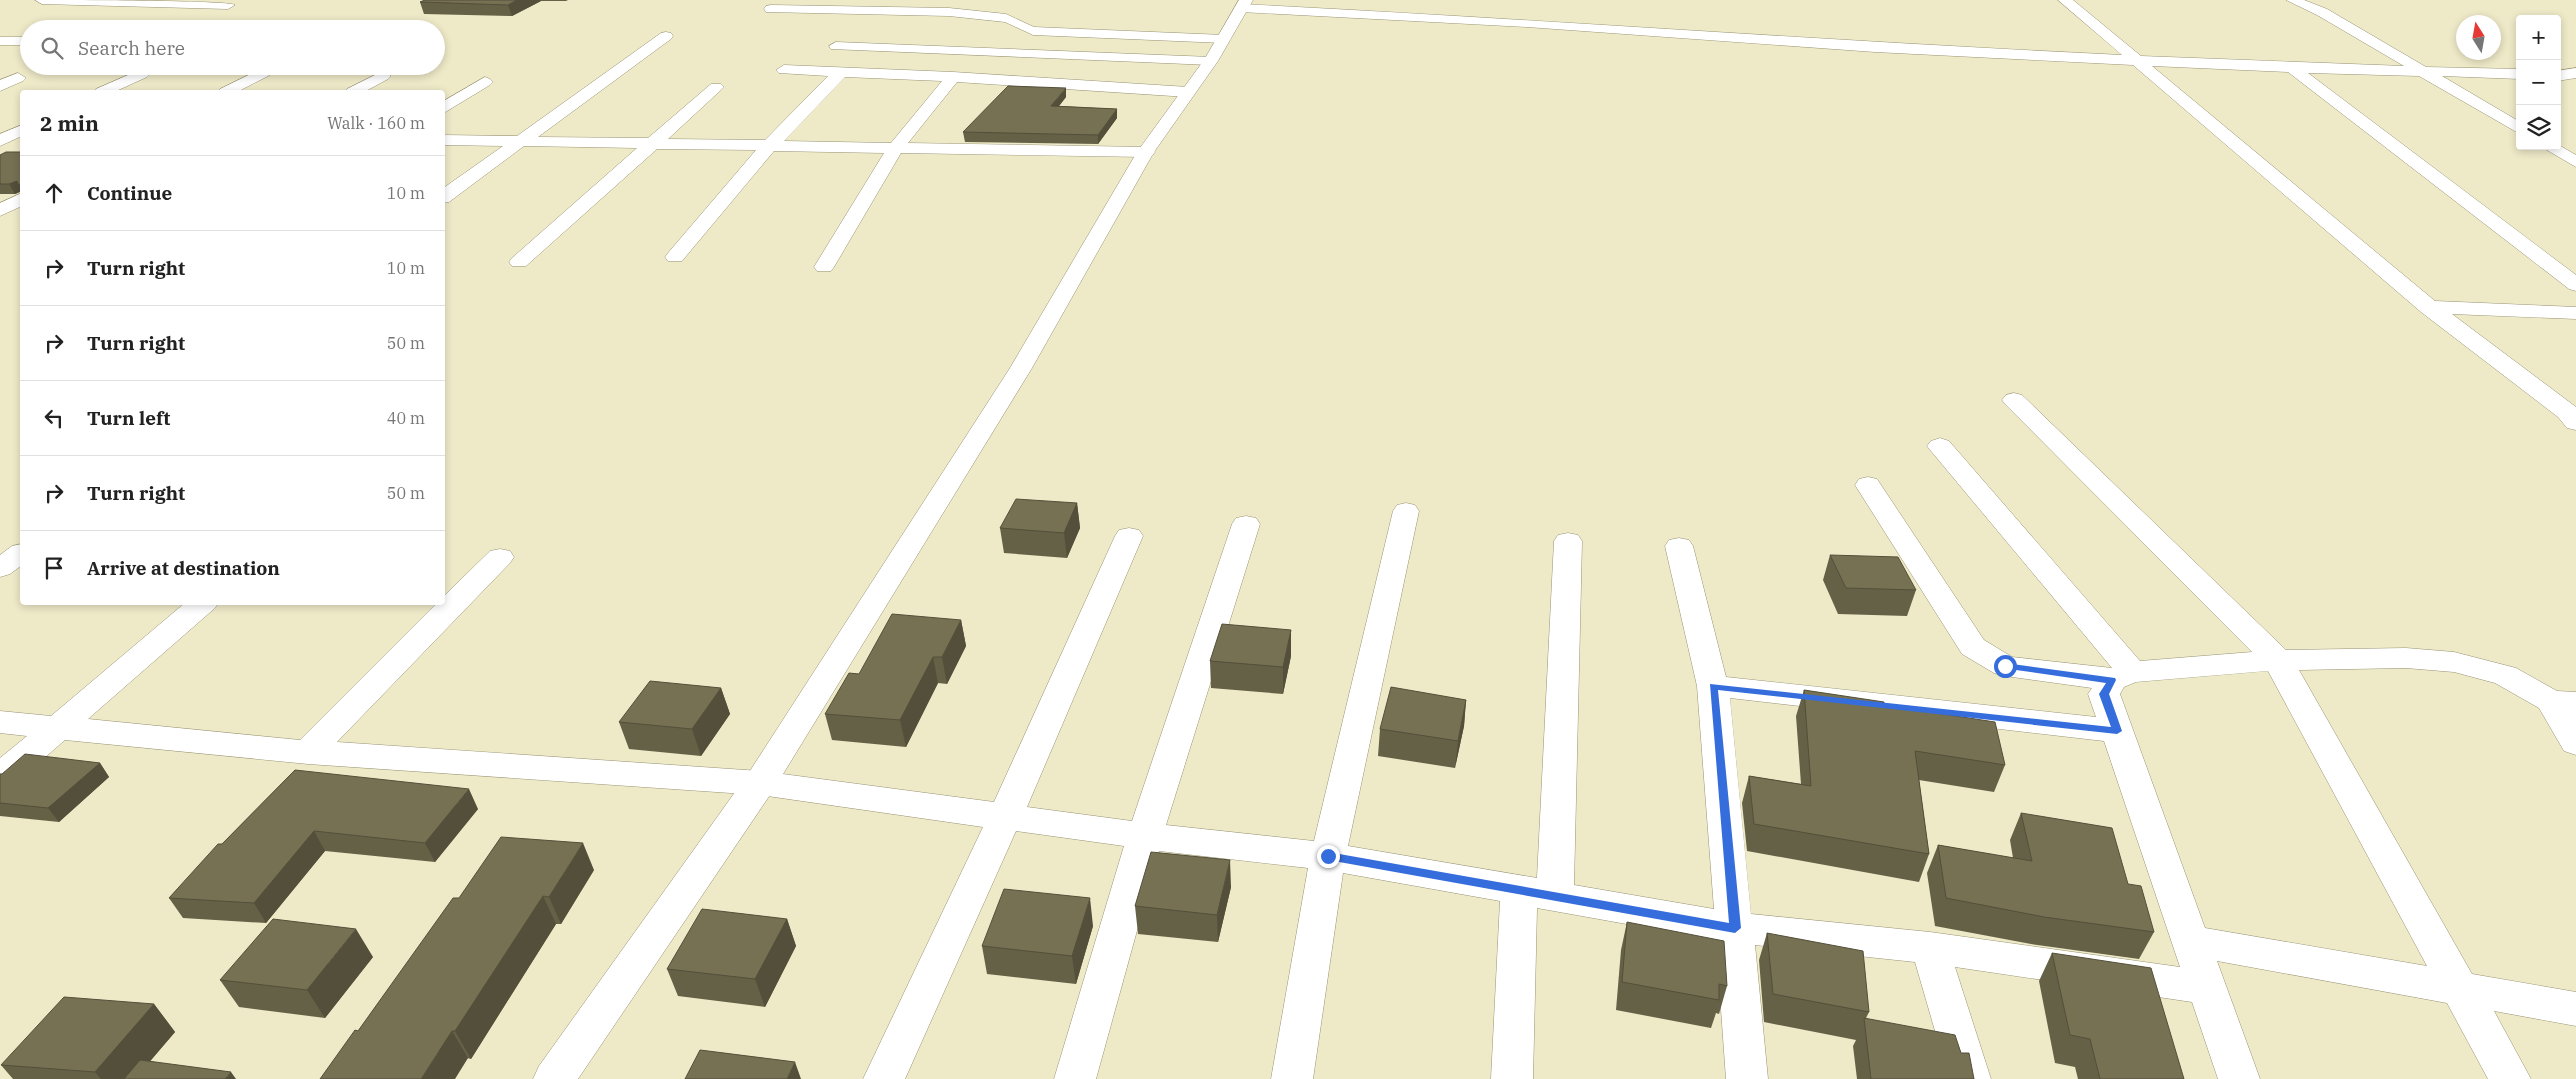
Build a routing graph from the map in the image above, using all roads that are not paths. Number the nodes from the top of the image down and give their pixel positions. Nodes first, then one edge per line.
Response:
1 (42, 0) edge
2 (2065, 0) edge
3 (2293, 0) edge
4 (1244, 4) edge
5 (228, 6) dead end
6 (2322, 6) edge
7 (771, 9) dead end
8 (666, 36) dead end
9 (20, 41) edge
10 (3, 42) edge
11 (836, 46) dead end
12 (1218, 50) junction
13 (2136, 60) junction
14 (2292, 68) junction
15 (784, 70) dead end
16 (2420, 71) junction
17 (841, 72) junction
18 (2516, 74) edge
19 (140, 75) edge
20 (259, 75) edge
21 (383, 76) dead end
22 (954, 77) junction
23 (18, 78) dead end
24 (485, 82) dead end
25 (0, 86) edge
26 (716, 87) dead end
27 (106, 90) edge
28 (230, 90) edge
29 (357, 90) edge
30 (1188, 92) junction
31 (445, 108) edge
32 (2516, 127) edge
33 (0, 132) edge
34 (20, 132) edge
35 (20, 132) edge
36 (445, 140) edge
37 (0, 141) edge
38 (521, 141) junction
39 (654, 142) junction
40 (769, 146) junction
41 (896, 147) junction
42 (2555, 150) edge
43 (1146, 152) junction
44 (2576, 162) edge
45 (445, 196) edge
46 (20, 199) edge
47 (0, 210) edge
48 (675, 257) dead end
49 (519, 262) dead end
50 (824, 267) dead end
51 (2576, 285) edge
52 (2429, 307) junction
53 (2576, 313) edge
54 (2014, 400) dead end
55 (2576, 423) edge
56 (1940, 446) dead end
57 (1868, 485) dead end
58 (1406, 511) dead end
59 (1246, 524) dead end
60 (1129, 536) dead end
61 (1568, 540) dead end
62 (1679, 546) dead end
63 (20, 553) edge
64 (500, 557) dead end
65 (0, 568) edge
66 (202, 605) edge
67 (2278, 660) junction
68 (2122, 676) junction
69 (1713, 686) junction
70 (2563, 702) edge
71 (0, 722) edge
72 (58, 728) junction
73 (2117, 731) junction
74 (2576, 743) edge
75 (308, 752) junction
76 (0, 777) edge
77 (760, 782) junction
78 (1005, 817) junction
79 (1145, 836) junction
80 (1328, 856) junction
81 (1537, 892) junction
82 (1735, 928) junction
83 (2192, 941) junction
84 (1930, 948) junction
85 (2206, 987) junction
86 (2462, 989) junction
87 (2576, 1010) edge
88 (554, 1079) edge
89 (884, 1079) edge
90 (1075, 1079) edge
91 (1292, 1079) edge
92 (1512, 1079) edge
93 (1747, 1079) edge
94 (1970, 1079) edge
95 (2239, 1079) edge
96 (2510, 1079) edge

1 - 5 street
2 - 13 street
3 - 6 street
4 - 12 street
4 - 13 street
6 - 16 street
7 - 12 street
8 - 38 street
9 - 10 street
11 - 12 street
12 - 30 street
13 - 14 street
13 - 52 street
14 - 16 street
14 - 51 street
15 - 17 street
16 - 18 street
16 - 32 street
17 - 22 street
17 - 40 street
19 - 27 street
20 - 28 street
21 - 29 street
22 - 30 street
22 - 41 street
23 - 25 street
24 - 31 street
26 - 39 street
30 - 43 street
33 - 34 street
35 - 37 street
36 - 38 street
38 - 39 street
38 - 45 street
39 - 40 street
39 - 49 street
40 - 41 street
40 - 48 street
41 - 43 street
41 - 50 street
42 - 44 street
43 - 77 street
46 - 47 street
52 - 53 street
52 - 55 street
54 - 67 street
56 - 68 street
57 - 68 street
58 - 80 street
59 - 79 street
60 - 78 street
61 - 81 street
62 - 69 street
63 - 65 street
64 - 75 street
66 - 72 street
67 - 68 street
67 - 70 street
67 - 86 street
68 - 73 street
69 - 73 street
69 - 82 street
70 - 74 street
71 - 72 street
72 - 75 street
72 - 76 street
73 - 83 street
75 - 77 street
77 - 78 street
77 - 88 street
78 - 79 street
78 - 89 street
79 - 80 street
79 - 90 street
80 - 81 street
80 - 91 street
81 - 82 street
81 - 92 street
82 - 84 street
82 - 93 street
83 - 85 street
83 - 86 street
84 - 85 street
84 - 94 street
85 - 95 street
86 - 87 street
86 - 96 street

